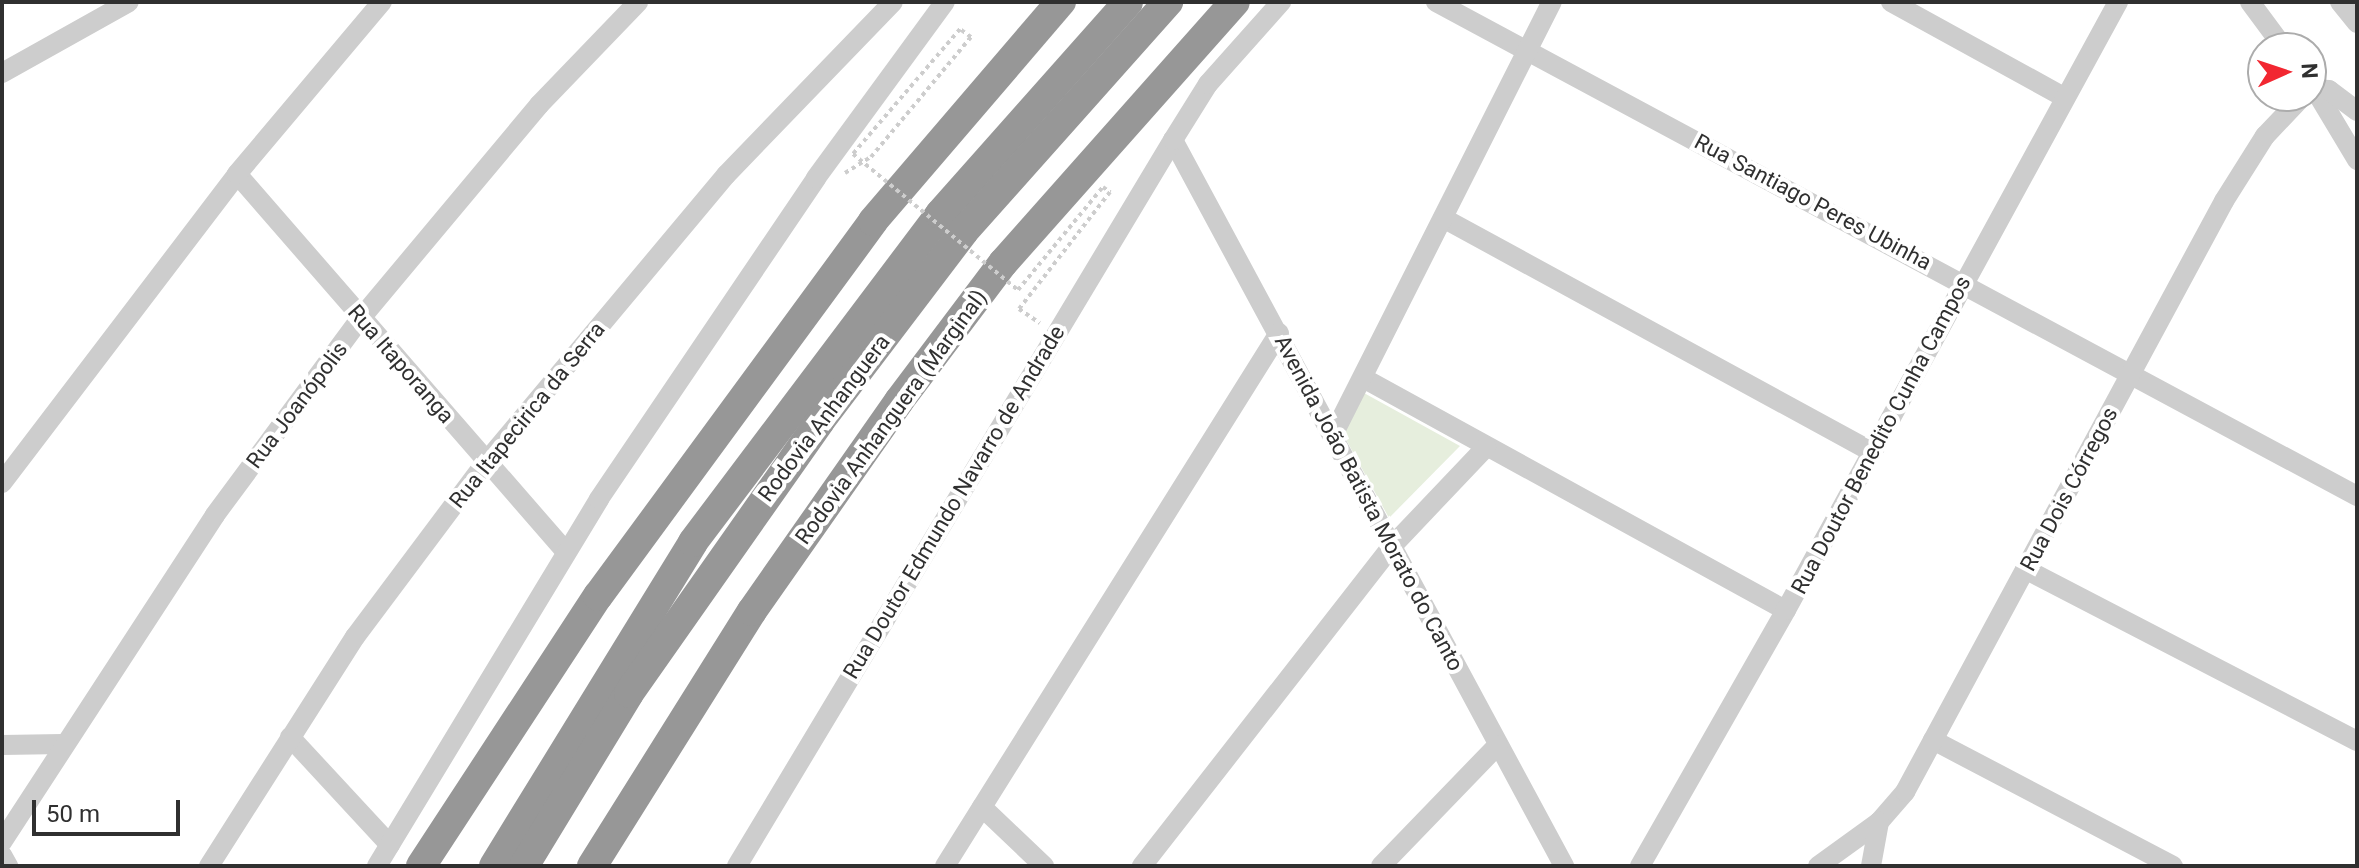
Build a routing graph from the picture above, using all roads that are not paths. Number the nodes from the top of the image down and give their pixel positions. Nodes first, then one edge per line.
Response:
1 (129, 2) edge
2 (382, 2) edge
3 (638, 2) edge
4 (893, 2) edge
5 (945, 2) edge
6 (1061, 2) edge
7 (1128, 2) edge
8 (1168, 2) edge
9 (1235, 2) edge
10 (1281, 2) edge
11 (1436, 2) edge
12 (1552, 2) edge
13 (1891, 2) edge
14 (2118, 2) edge
15 (2250, 2) edge
16 (2340, 2) edge
17 (2357, 23) edge
18 (2272, 32) edge
19 (1528, 50) junction
20 (2, 73) edge
21 (2327, 90) edge
22 (2062, 96) junction
23 (2357, 111) edge
24 (2288, 112) edge
25 (2325, 112) edge
26 (1173, 140) junction
27 (2357, 160) edge
28 (237, 174) junction
29 (1443, 218) junction
30 (1963, 282) junction
31 (361, 318) junction
32 (1279, 333) junction
33 (2129, 377) junction
34 (1365, 379) junction
35 (1334, 433) junction
36 (1486, 447) junction
37 (1871, 451) junction
38 (486, 462) junction
39 (2, 483) edge
40 (2357, 496) edge
41 (1394, 544) junction
42 (566, 552) junction
43 (2025, 569) junction
44 (1786, 610) junction
45 (623, 650) junction
46 (290, 737) junction
47 (1933, 740) junction
48 (2357, 741) edge
49 (63, 744) junction
50 (2, 745) edge
51 (1498, 745) junction
52 (982, 807) junction
53 (1879, 822) junction
54 (1659, 837) junction
55 (2, 842) edge
56 (390, 845) junction
57 (2, 855) edge
58 (8, 866) edge
59 (209, 866) edge
60 (377, 866) edge
61 (421, 866) edge
62 (479, 866) edge
63 (494, 866) edge
64 (524, 866) edge
65 (592, 866) edge
66 (737, 866) edge
67 (945, 866) edge
68 (1044, 866) edge
69 (1142, 866) edge
70 (1381, 866) edge
71 (1564, 866) edge
72 (1640, 866) edge
73 (1657, 866) edge
74 (1818, 866) edge
75 (1871, 866) edge
76 (2173, 866) edge

1 - 20 street
2 - 28 street
3 - 31 street, Rua Joanópolis
4 - 38 street, Rua Itapecirica da Serra
5 - 42 street
6 - 61 highway
7 - 45 highway, Rodovia Anhanguera
8 - 64 highway, Rodovia Anhanguera
9 - 65 highway, Rodovia Anhanguera (Marginal)
10 - 26 street, Rua Doutor Edmundo Navarro de Andrade
11 - 19 street, Rua Santiago Peres Ubinha
12 - 19 street
13 - 22 street
14 - 22 street, Rua Doutor Benedito Cunha Campos
15 - 18 street
16 - 17 street
19 - 29 street
19 - 30 street, Rua Santiago Peres Ubinha
21 - 23 street
22 - 30 street, Rua Doutor Benedito Cunha Campos
24 - 33 street, Rua Dois Córregos
25 - 27 street
26 - 32 street, Avenida João Batista Morato do Canto
26 - 66 street, Rua Doutor Edmundo Navarro de Andrade
28 - 31 street, Rua Itaporanga
28 - 39 street
29 - 34 street
29 - 37 street
30 - 33 street, Rua Santiago Peres Ubinha
30 - 37 street, Rua Doutor Benedito Cunha Campos
31 - 38 street, Rua Itaporanga
31 - 49 street, Rua Joanópolis
32 - 35 street, Avenida João Batista Morato do Canto
32 - 52 street
33 - 40 street, Rua Santiago Peres Ubinha
33 - 43 street, Rua Dois Córregos
34 - 35 street
34 - 36 street
35 - 41 street, Avenida João Batista Morato do Canto
36 - 41 street
36 - 44 street
37 - 44 street, Rua Doutor Benedito Cunha Campos
38 - 42 street, Rua Itaporanga
38 - 46 street, Rua Itapecirica da Serra
41 - 51 street, Avenida João Batista Morato do Canto
41 - 69 street
42 - 56 street
43 - 47 street, Rua Dois Córregos
43 - 48 street
44 - 54 street, Rua Doutor Benedito Cunha Campos
45 - 62 highway
45 - 63 highway, Rodovia Anhanguera
46 - 56 street
46 - 59 street, Rua Itapecirica da Serra
47 - 53 street, Rua Dois Córregos
47 - 76 street
49 - 50 street
49 - 55 street, Rua Joanópolis
51 - 70 street
51 - 71 street, Avenida João Batista Morato do Canto
52 - 67 street
52 - 68 street
53 - 74 street, Rua Dois Córregos
53 - 75 street
54 - 72 street, Rua Doutor Benedito Cunha Campos
54 - 73 street
56 - 60 street
57 - 58 street

